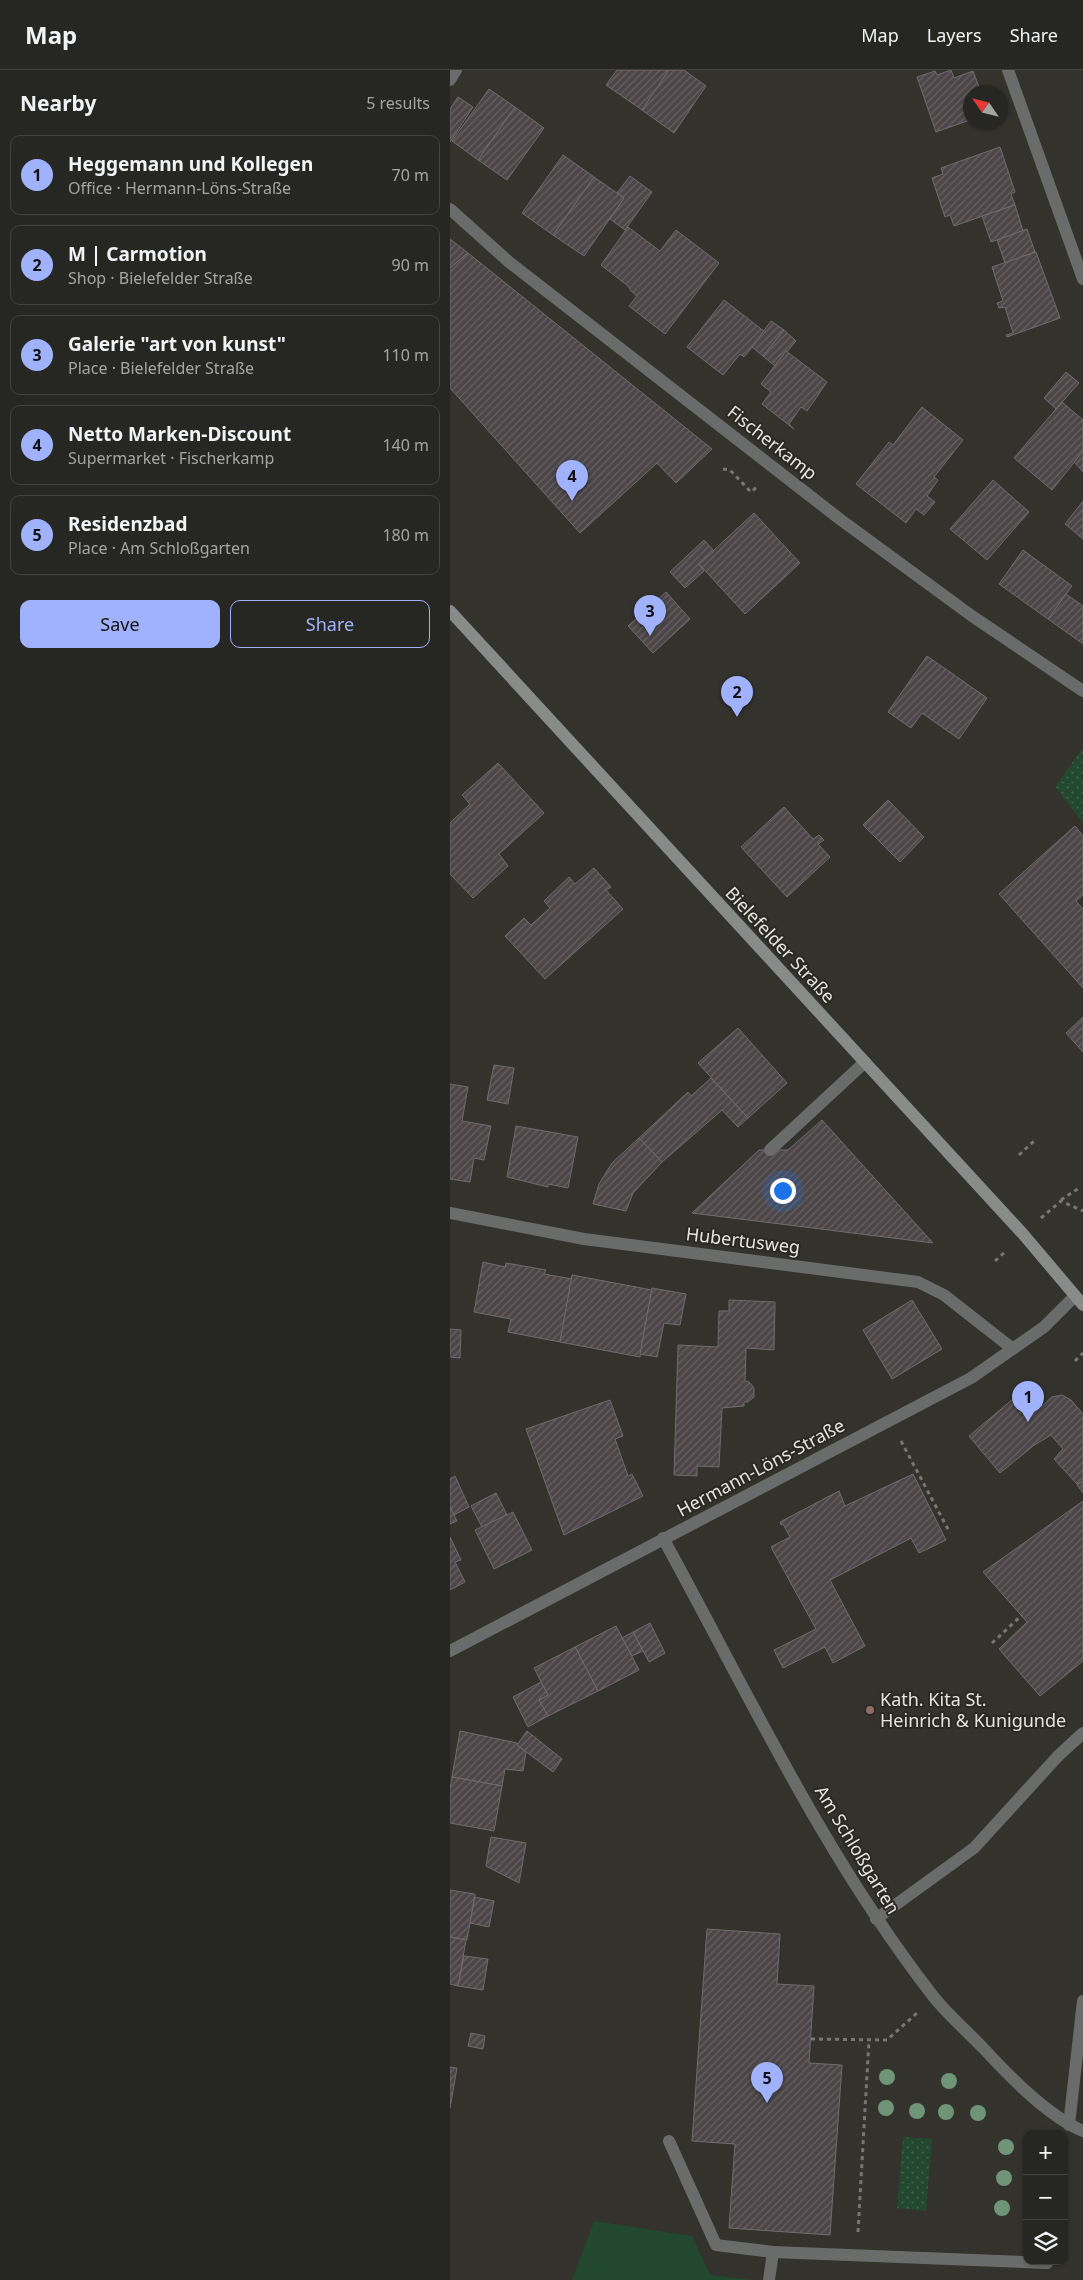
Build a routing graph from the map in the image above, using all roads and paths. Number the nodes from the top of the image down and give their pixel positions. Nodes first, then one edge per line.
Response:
1 (456, 70) edge
2 (1008, 70) edge
3 (450, 80) edge
4 (450, 209) edge
5 (1083, 279) edge
6 (723, 469) dead end
7 (760, 485) dead end
8 (450, 611) edge
9 (1083, 691) edge
10 (865, 1062) junction
11 (1035, 1140) dead end
12 (770, 1150) dead end
13 (1019, 1155) dead end
14 (1079, 1188) dead end
15 (1060, 1201) dead end
16 (450, 1213) edge
17 (1079, 1300) edge
18 (1013, 1349) junction
19 (1083, 1353) edge
20 (1075, 1361) dead end
21 (891, 1420) junction
22 (950, 1533) dead end
23 (663, 1538) junction
24 (1022, 1615) dead end
25 (992, 1643) dead end
26 (450, 1651) edge
27 (1083, 1733) edge
28 (876, 1919) junction
29 (934, 1997) junction
30 (1083, 2001) edge
31 (811, 2039) dead end
32 (868, 2040) junction
33 (1069, 2125) junction
34 (1083, 2131) edge
35 (669, 2141) dead end
36 (774, 2252) junction
37 (856, 2256) junction
38 (1023, 2262) edge
39 (769, 2280) edge

1 - 3 street
2 - 5 street
4 - 9 street, Fischerkamp
6 - 7 path
8 - 10 main road, Bielefelder Straße
10 - 12 street
10 - 17 main road, Bielefelder Straße
11 - 13 path
14 - 15 path
16 - 18 street, Hubertusweg
17 - 18 street, Hermann-Löns-Straße
18 - 21 street, Hermann-Löns-Straße
19 - 20 path
21 - 22 path
21 - 23 street, Hermann-Löns-Straße
23 - 26 street, Hermann-Löns-Straße
23 - 28 street, Am Schloßgarten
24 - 25 path
27 - 28 street
28 - 29 street, Am Schloßgarten
29 - 32 path
29 - 33 street, Am Schloßgarten
30 - 33 street
31 - 32 path
32 - 37 path
33 - 34 street, Am Schloßgarten
35 - 36 street
36 - 37 street
36 - 39 street
37 - 38 street

